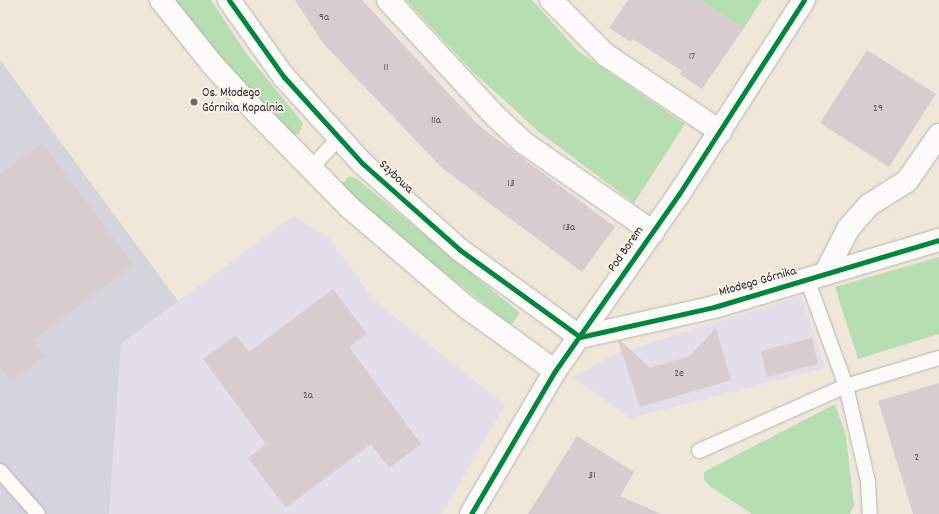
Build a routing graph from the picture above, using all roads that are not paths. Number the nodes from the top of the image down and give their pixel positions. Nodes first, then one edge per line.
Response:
1 (161, 0) edge
2 (229, 0) edge
3 (388, 0) edge
4 (552, 0) edge
5 (804, 0) edge
6 (721, 132) junction
7 (939, 135) edge
8 (338, 139) junction
9 (311, 168) junction
10 (653, 232) junction
11 (939, 240) edge
12 (816, 277) junction
13 (580, 337) junction
14 (939, 358) edge
15 (556, 371) junction
16 (846, 386) junction
17 (699, 451) dead end
18 (0, 471) edge
19 (38, 514) edge
20 (471, 514) edge
21 (870, 514) edge

1 - 9 street
2 - 8 street, Szybowa
3 - 10 street, Pod Borem
4 - 6 street
5 - 6 street, Pod Borem
6 - 10 street, Pod Borem
7 - 12 street
8 - 9 lane
8 - 13 street, Szybowa
9 - 15 street
10 - 13 street, Pod Borem
11 - 12 street, Młodego Górnika
12 - 13 street, Młodego Górnika
12 - 16 lane
13 - 15 street, Pod Borem
14 - 16 lane
15 - 20 street, Pod Borem
16 - 17 lane
16 - 21 lane
18 - 19 lane

